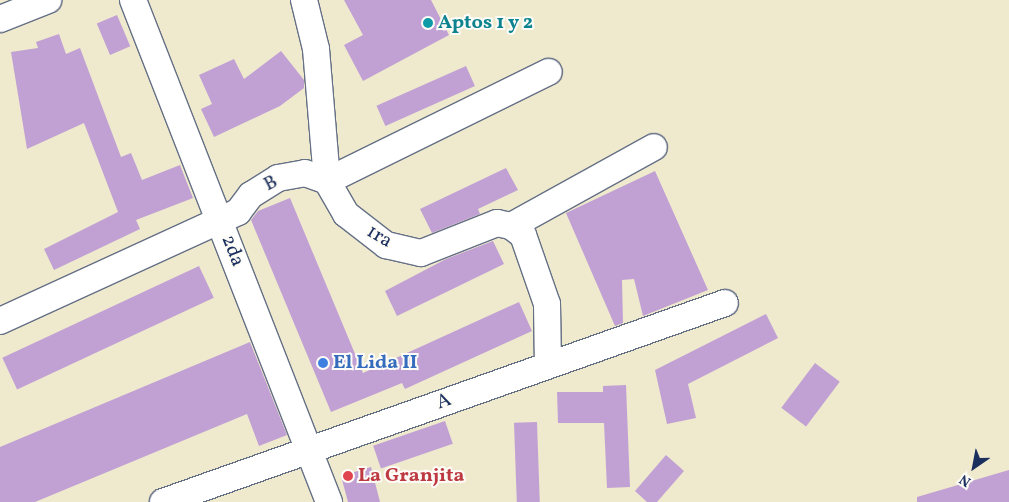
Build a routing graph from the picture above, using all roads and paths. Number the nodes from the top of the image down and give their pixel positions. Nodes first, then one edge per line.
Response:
1 (48, 0) edge
2 (133, 0) edge
3 (304, 0) edge
4 (0, 19) edge
5 (549, 72) dead end
6 (654, 147) dead end
7 (327, 181) junction
8 (220, 220) junction
9 (511, 226) junction
10 (725, 303) dead end
11 (0, 322) edge
12 (548, 365) junction
13 (310, 450) junction
14 (163, 502) edge
15 (329, 502) edge

1 - 4 street
2 - 8 street, 2da
3 - 7 street, 1ra
5 - 7 street
6 - 9 street
7 - 8 street, B
7 - 9 street, 1ra
8 - 11 street, B
8 - 13 street, 2da
9 - 12 street
10 - 12 street, A
12 - 13 street, A
13 - 14 street, A
13 - 15 street, 2da

